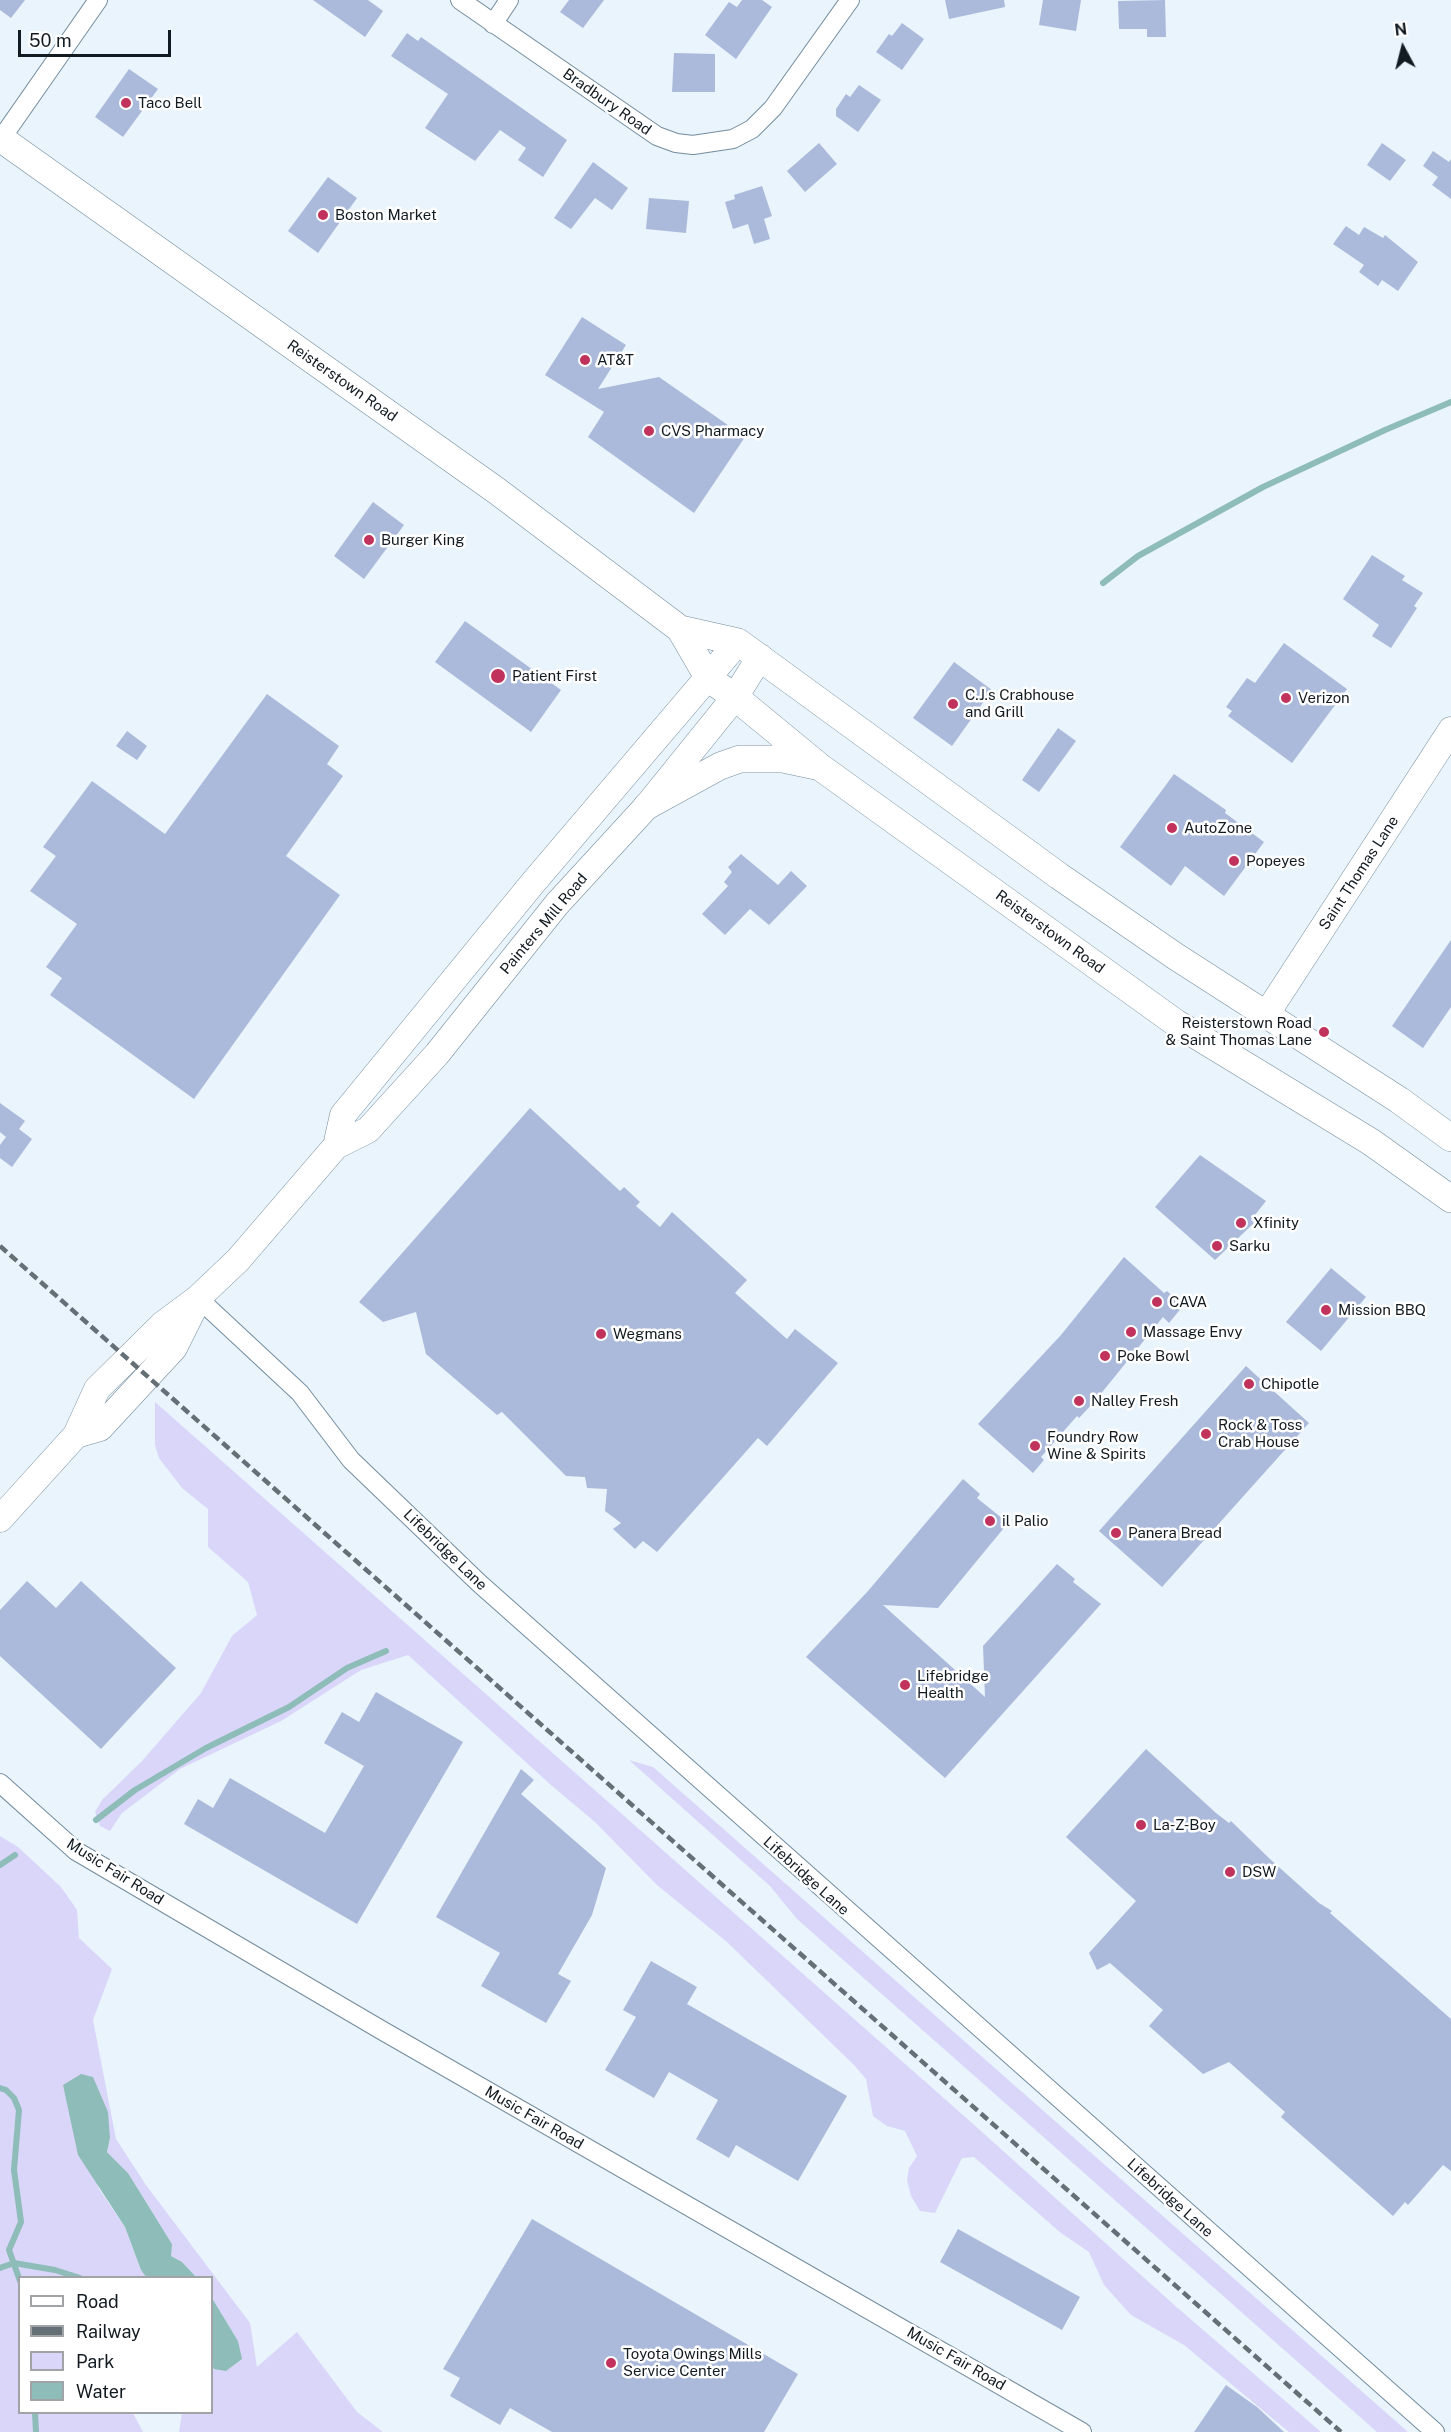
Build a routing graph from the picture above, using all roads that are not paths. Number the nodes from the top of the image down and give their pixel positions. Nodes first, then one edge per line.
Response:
1 (98, 0) edge
2 (460, 0) edge
3 (509, 0) edge
4 (850, 0) edge
5 (493, 24) junction
6 (0, 138) edge
7 (680, 629) junction
8 (749, 650) junction
9 (709, 679) junction
10 (735, 697) junction
11 (1451, 730) edge
12 (820, 767) junction
13 (647, 806) junction
14 (1266, 1015) junction
15 (1451, 1138) edge
16 (336, 1146) junction
17 (1451, 1199) edge
18 (198, 1298) junction
19 (0, 1519) edge
20 (0, 1783) edge
21 (1082, 2432) edge
22 (1435, 2432) edge

1 - 6 street
2 - 5 street, Bradbury Road
3 - 5 street
4 - 5 street, Bradbury Road
6 - 7 main road, Reisterstown Road
7 - 8 main road, Reisterstown Road
7 - 9 main road, Reisterstown Road
8 - 9 main road, Painters Mill Road
8 - 10 main road, Painters Mill Road
8 - 14 main road, Reisterstown Road
9 - 10 main road, Reisterstown Road
9 - 16 main road, Painters Mill Road
10 - 12 main road, Reisterstown Road
10 - 13 main road, Painters Mill Road
11 - 14 main road, Saint Thomas Lane
12 - 13 main road
12 - 17 main road, Reisterstown Road
13 - 16 main road, Painters Mill Road
14 - 15 main road, Reisterstown Road
16 - 18 main road, Painters Mill Road
18 - 19 main road, Painters Mill Road
18 - 22 street, Lifebridge Lane
20 - 21 street, Music Fair Road

